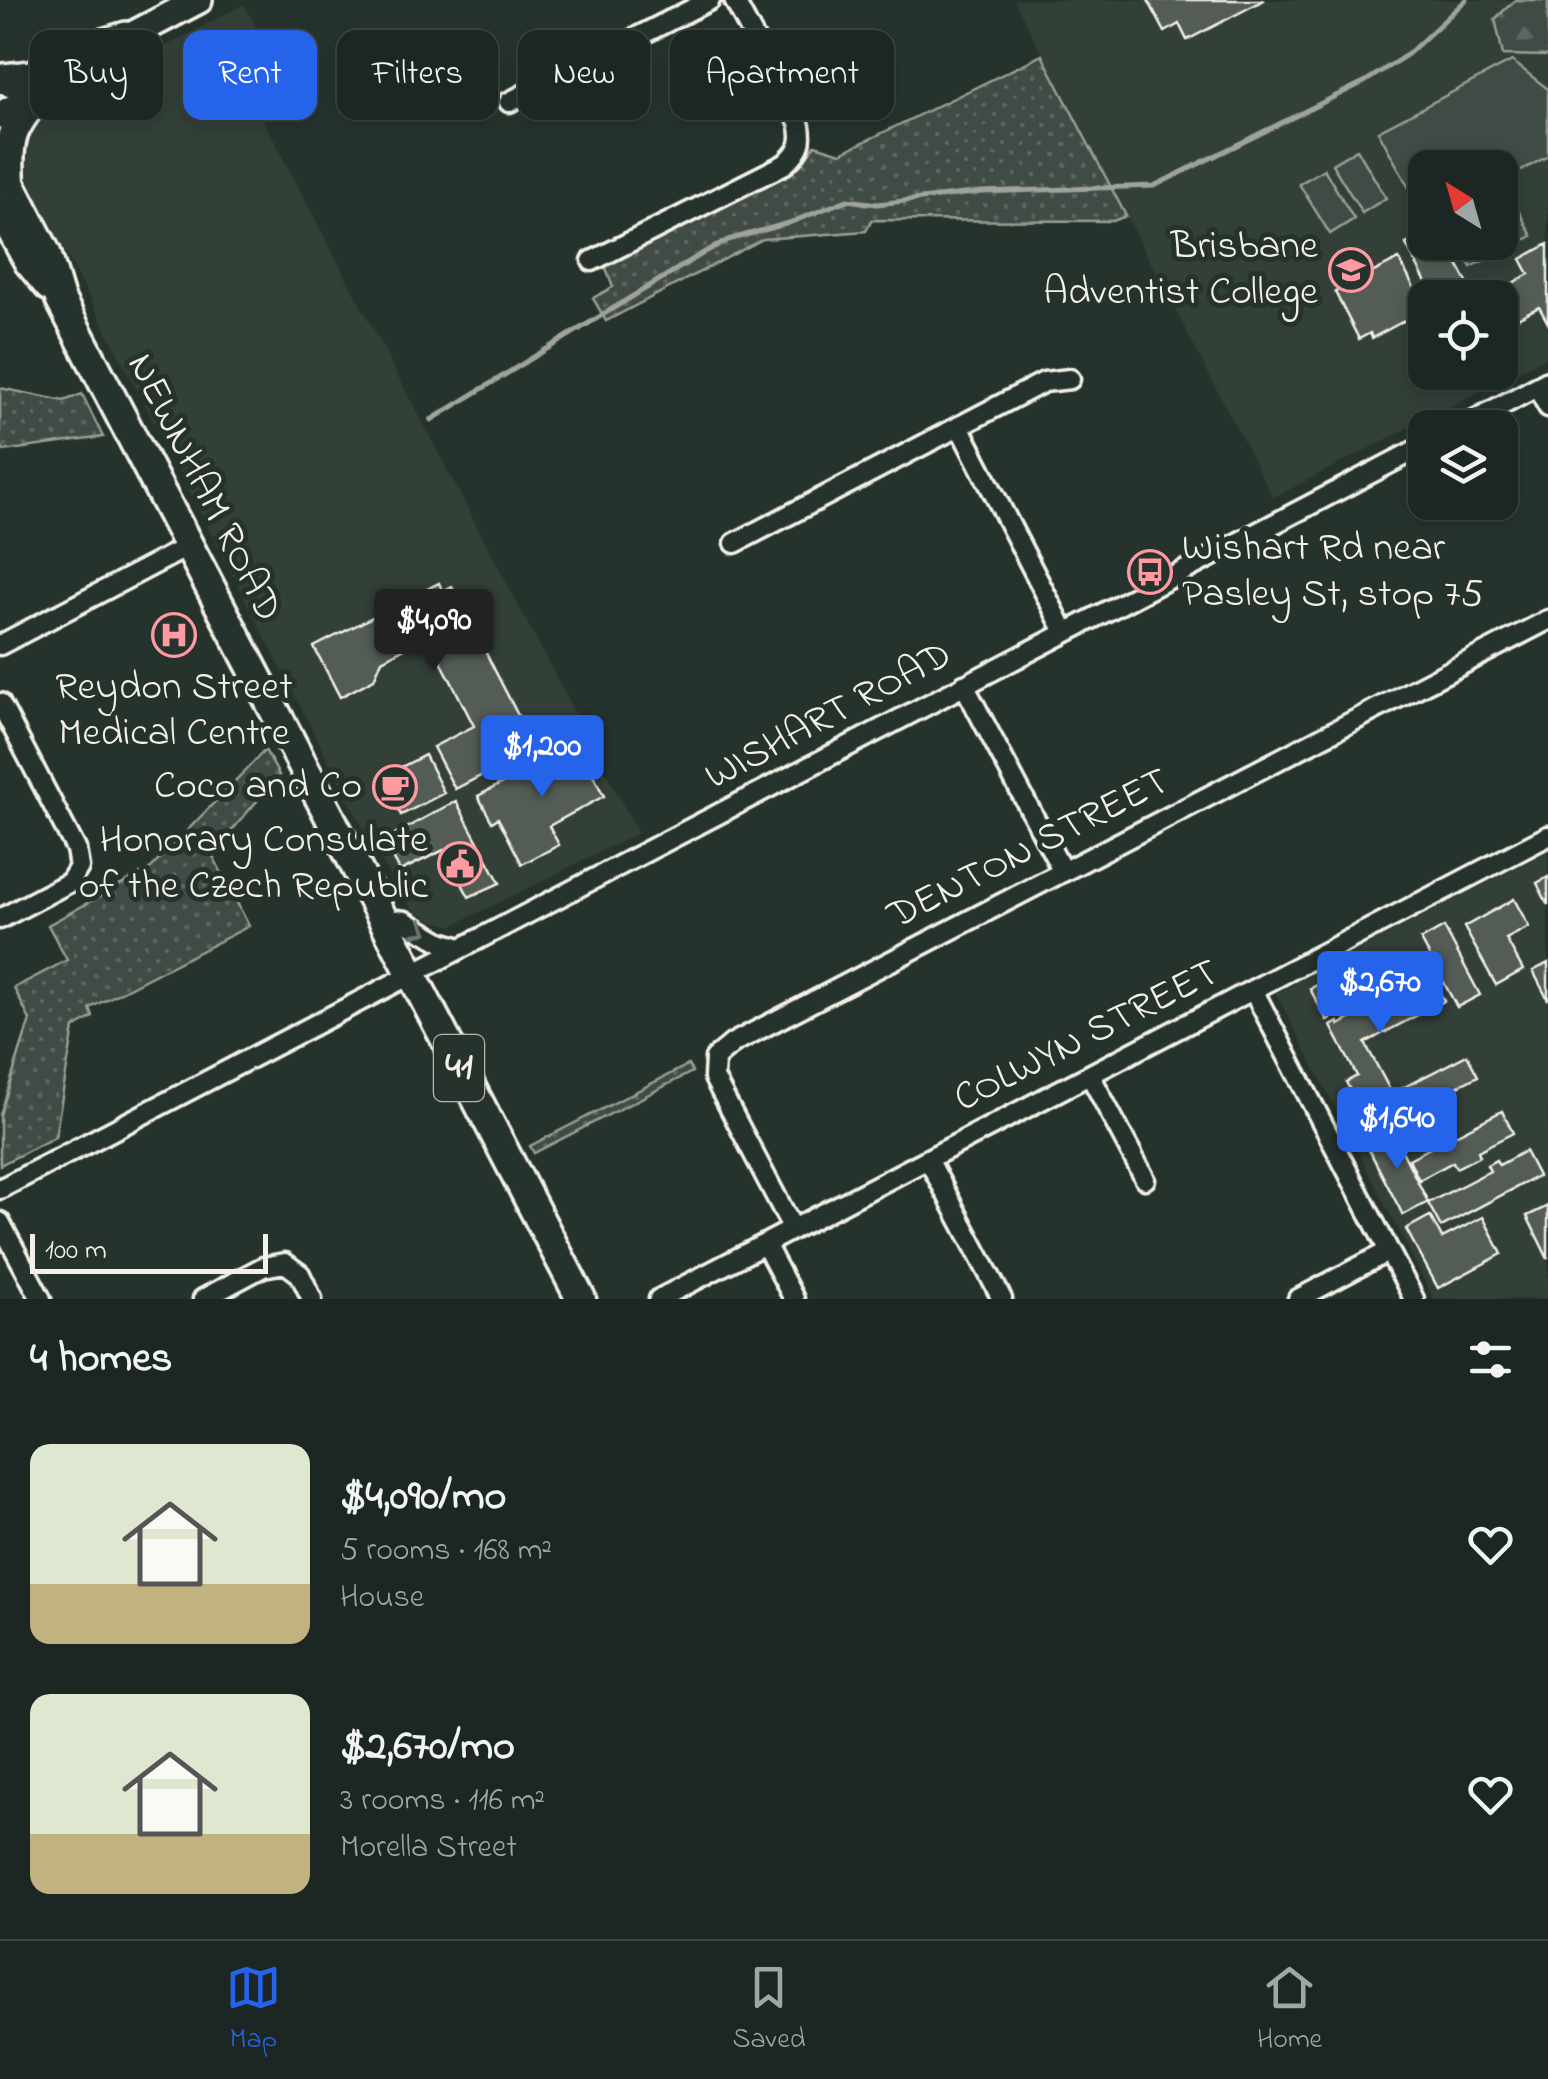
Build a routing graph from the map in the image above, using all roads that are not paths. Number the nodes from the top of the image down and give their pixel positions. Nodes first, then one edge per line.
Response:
1 (199, 0) edge
2 (710, 0) edge
3 (734, 0) edge
4 (22, 83) edge
5 (0, 89) edge
6 (509, 102) dead end
7 (0, 115) edge
8 (3, 185) edge
9 (592, 261) dead end
10 (1070, 379) dead end
11 (1543, 384) edge
12 (1548, 407) edge
13 (1493, 410) edge
14 (960, 426) junction
15 (1408, 454) edge
16 (735, 543) dead end
17 (189, 546) junction
18 (1548, 620) edge
19 (1065, 632) junction
20 (0, 644) edge
21 (964, 685) junction
22 (0, 703) edge
23 (1548, 836) edge
24 (1062, 872) junction
25 (380, 918) junction
26 (0, 919) edge
27 (461, 948) junction
28 (410, 975) junction
29 (1253, 990) junction
30 (1090, 1075) junction
31 (928, 1159) junction
32 (1145, 1179) dead end
33 (0, 1189) edge
34 (0, 1222) edge
35 (793, 1229) junction
36 (765, 1244) junction
37 (1389, 1252) junction
38 (41, 1299) edge
39 (202, 1299) edge
40 (312, 1299) edge
41 (581, 1299) edge
42 (659, 1299) edge
43 (794, 1299) edge
44 (1002, 1299) edge
45 (1298, 1299) edge
46 (1414, 1299) edge

1 - 4 main road
2 - 6 street
3 - 9 street
4 - 5 main road
4 - 7 main road
4 - 8 main road
8 - 17 main road, NEWNHAM ROAD / 41
10 - 14 street
11 - 12 street
11 - 13 street
14 - 16 street
14 - 19 street
15 - 19 street, WISHART ROAD
17 - 20 street
17 - 25 main road, NEWNHAM ROAD / 41
18 - 24 street, DENTON STREET
19 - 21 street, WISHART ROAD
21 - 24 street
21 - 27 street, WISHART ROAD
22 - 26 street
23 - 29 street, COLWYN STREET
24 - 35 street, DENTON STREET
25 -> 27 street
25 - 28 main road, NEWNHAM ROAD / 41
27 - 28 street, WISHART ROAD
28 - 33 street, WISHART ROAD
28 - 41 main road, NEWNHAM ROAD / 41
29 - 30 street, COLWYN STREET
29 - 37 street
30 - 31 street, COLWYN STREET
30 - 32 street
31 - 35 street, COLWYN STREET
31 - 44 street
34 - 38 street
35 - 36 street, COLWYN STREET
36 - 42 street, COLWYN STREET
36 - 43 street
37 - 45 street
37 - 46 street
39 - 40 street

